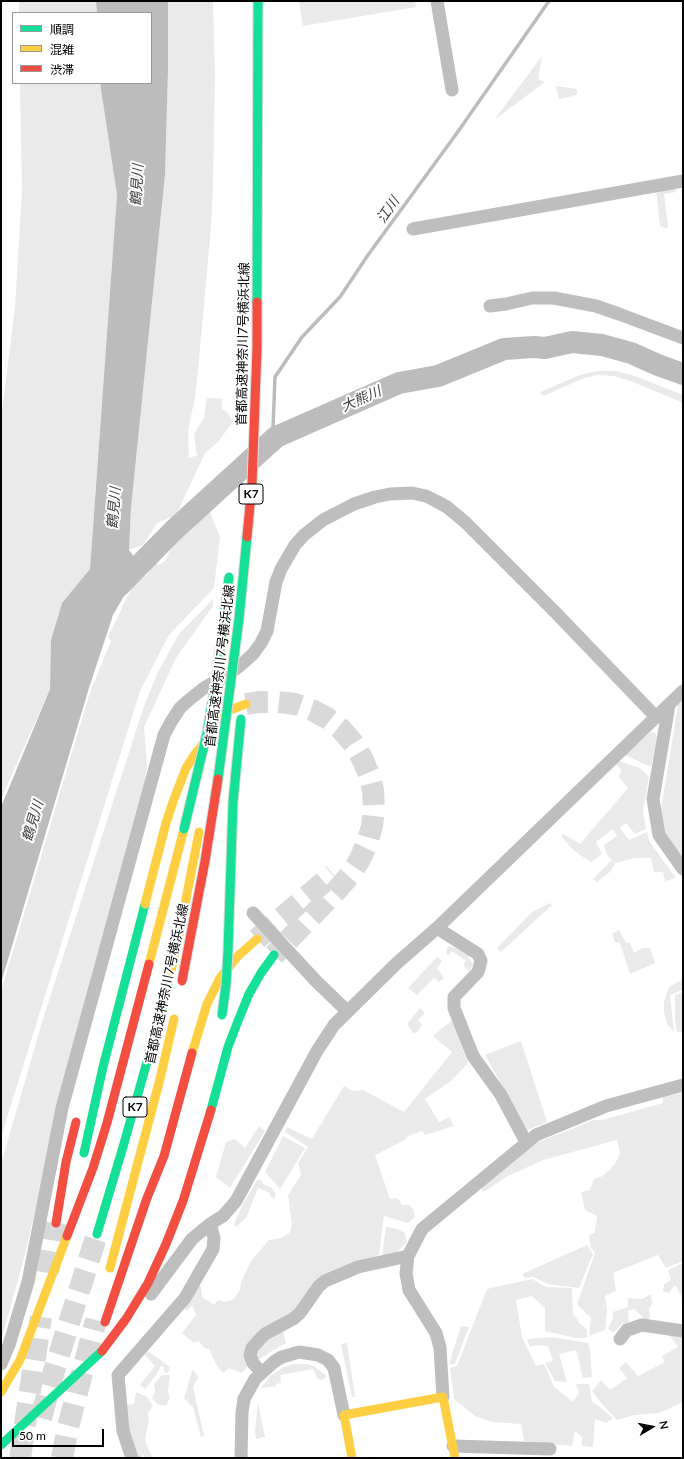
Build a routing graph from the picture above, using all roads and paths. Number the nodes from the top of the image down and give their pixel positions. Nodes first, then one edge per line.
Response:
1 (253, 1) edge
2 (258, 1) edge
3 (441, 2) edge
4 (452, 90) dead end
5 (683, 181) edge
6 (413, 229) dead end
7 (490, 306) dead end
8 (683, 338) edge
9 (248, 484) junction
10 (241, 499) dead end
11 (230, 568) dead end
12 (248, 620) dead end
13 (246, 651) dead end
14 (245, 674) dead end
15 (683, 691) edge
16 (669, 705) junction
17 (246, 717) dead end
18 (656, 717) junction
19 (197, 732) dead end
20 (212, 750) dead end
21 (200, 828) dead end
22 (683, 869) edge
23 (253, 913) dead end
24 (437, 928) junction
25 (257, 939) tunnel mouth
26 (274, 955) tunnel mouth
27 (181, 985) dead end
28 (175, 1011) dead end
29 (347, 1011) junction
30 (222, 1019) dead end
31 (683, 1085) edge
32 (79, 1110) dead end
33 (200, 1112) dead end
34 (526, 1142) junction
35 (83, 1161) dead end
36 (80, 1176) dead end
37 (56, 1223) tunnel mouth
38 (210, 1224) junction
39 (96, 1234) tunnel mouth
40 (166, 1244) junction
41 (61, 1251) junction
42 (408, 1256) junction
43 (109, 1274) dead end
44 (100, 1318) tunnel mouth
45 (683, 1331) edge
46 (620, 1339) dead end
47 (102, 1351) junction
48 (1, 1364) edge
49 (262, 1373) junction
50 (1, 1392) edge
51 (443, 1396) junction
52 (344, 1415) junction
53 (1, 1444) edge
54 (550, 1449) dead end
55 (454, 1452) edge
56 (132, 1458) edge
57 (241, 1458) edge
58 (352, 1458) edge

1 - 9 main road, 首都高速神奈川7号横浜北線 / K7
2 - 9 main road, 首都高速神奈川7号横浜北線 / K7, bridge
3 - 4 street
5 - 6 street
7 - 8 street
9 - 10 main road
9 - 12 main road, bridge
9 - 20 main road, 首都高速神奈川7号横浜北線 / K7
9 - 27 main road, 首都高速神奈川7号横浜北線 / K7, bridge
11 - 41 main road, bridge
13 - 14 main road
15 - 16 street
16 - 18 street
16 - 22 street
17 - 35 main road
18 - 24 street
18 - 48 street
19 - 30 main road, bridge
21 - 39 main road, 首都高速神奈川7号横浜北線 / K7
23 - 29 street
24 - 29 street
24 - 34 street
25 - 44 main road
26 - 40 main road
28 - 43 main road, 首都高速神奈川7号横浜北線 / K7
29 - 38 street
31 - 34 street
32 - 37 main road
33 - 40 main road
34 - 42 street
36 - 41 main road
38 - 47 street
38 - 56 street
40 - 47 main road
41 - 50 main road
42 - 49 street
42 - 51 street
45 - 46 street
47 - 53 main road
49 - 52 street
49 - 57 street
51 - 52 main road
51 - 55 main road
52 - 58 main road
54 - 55 street

